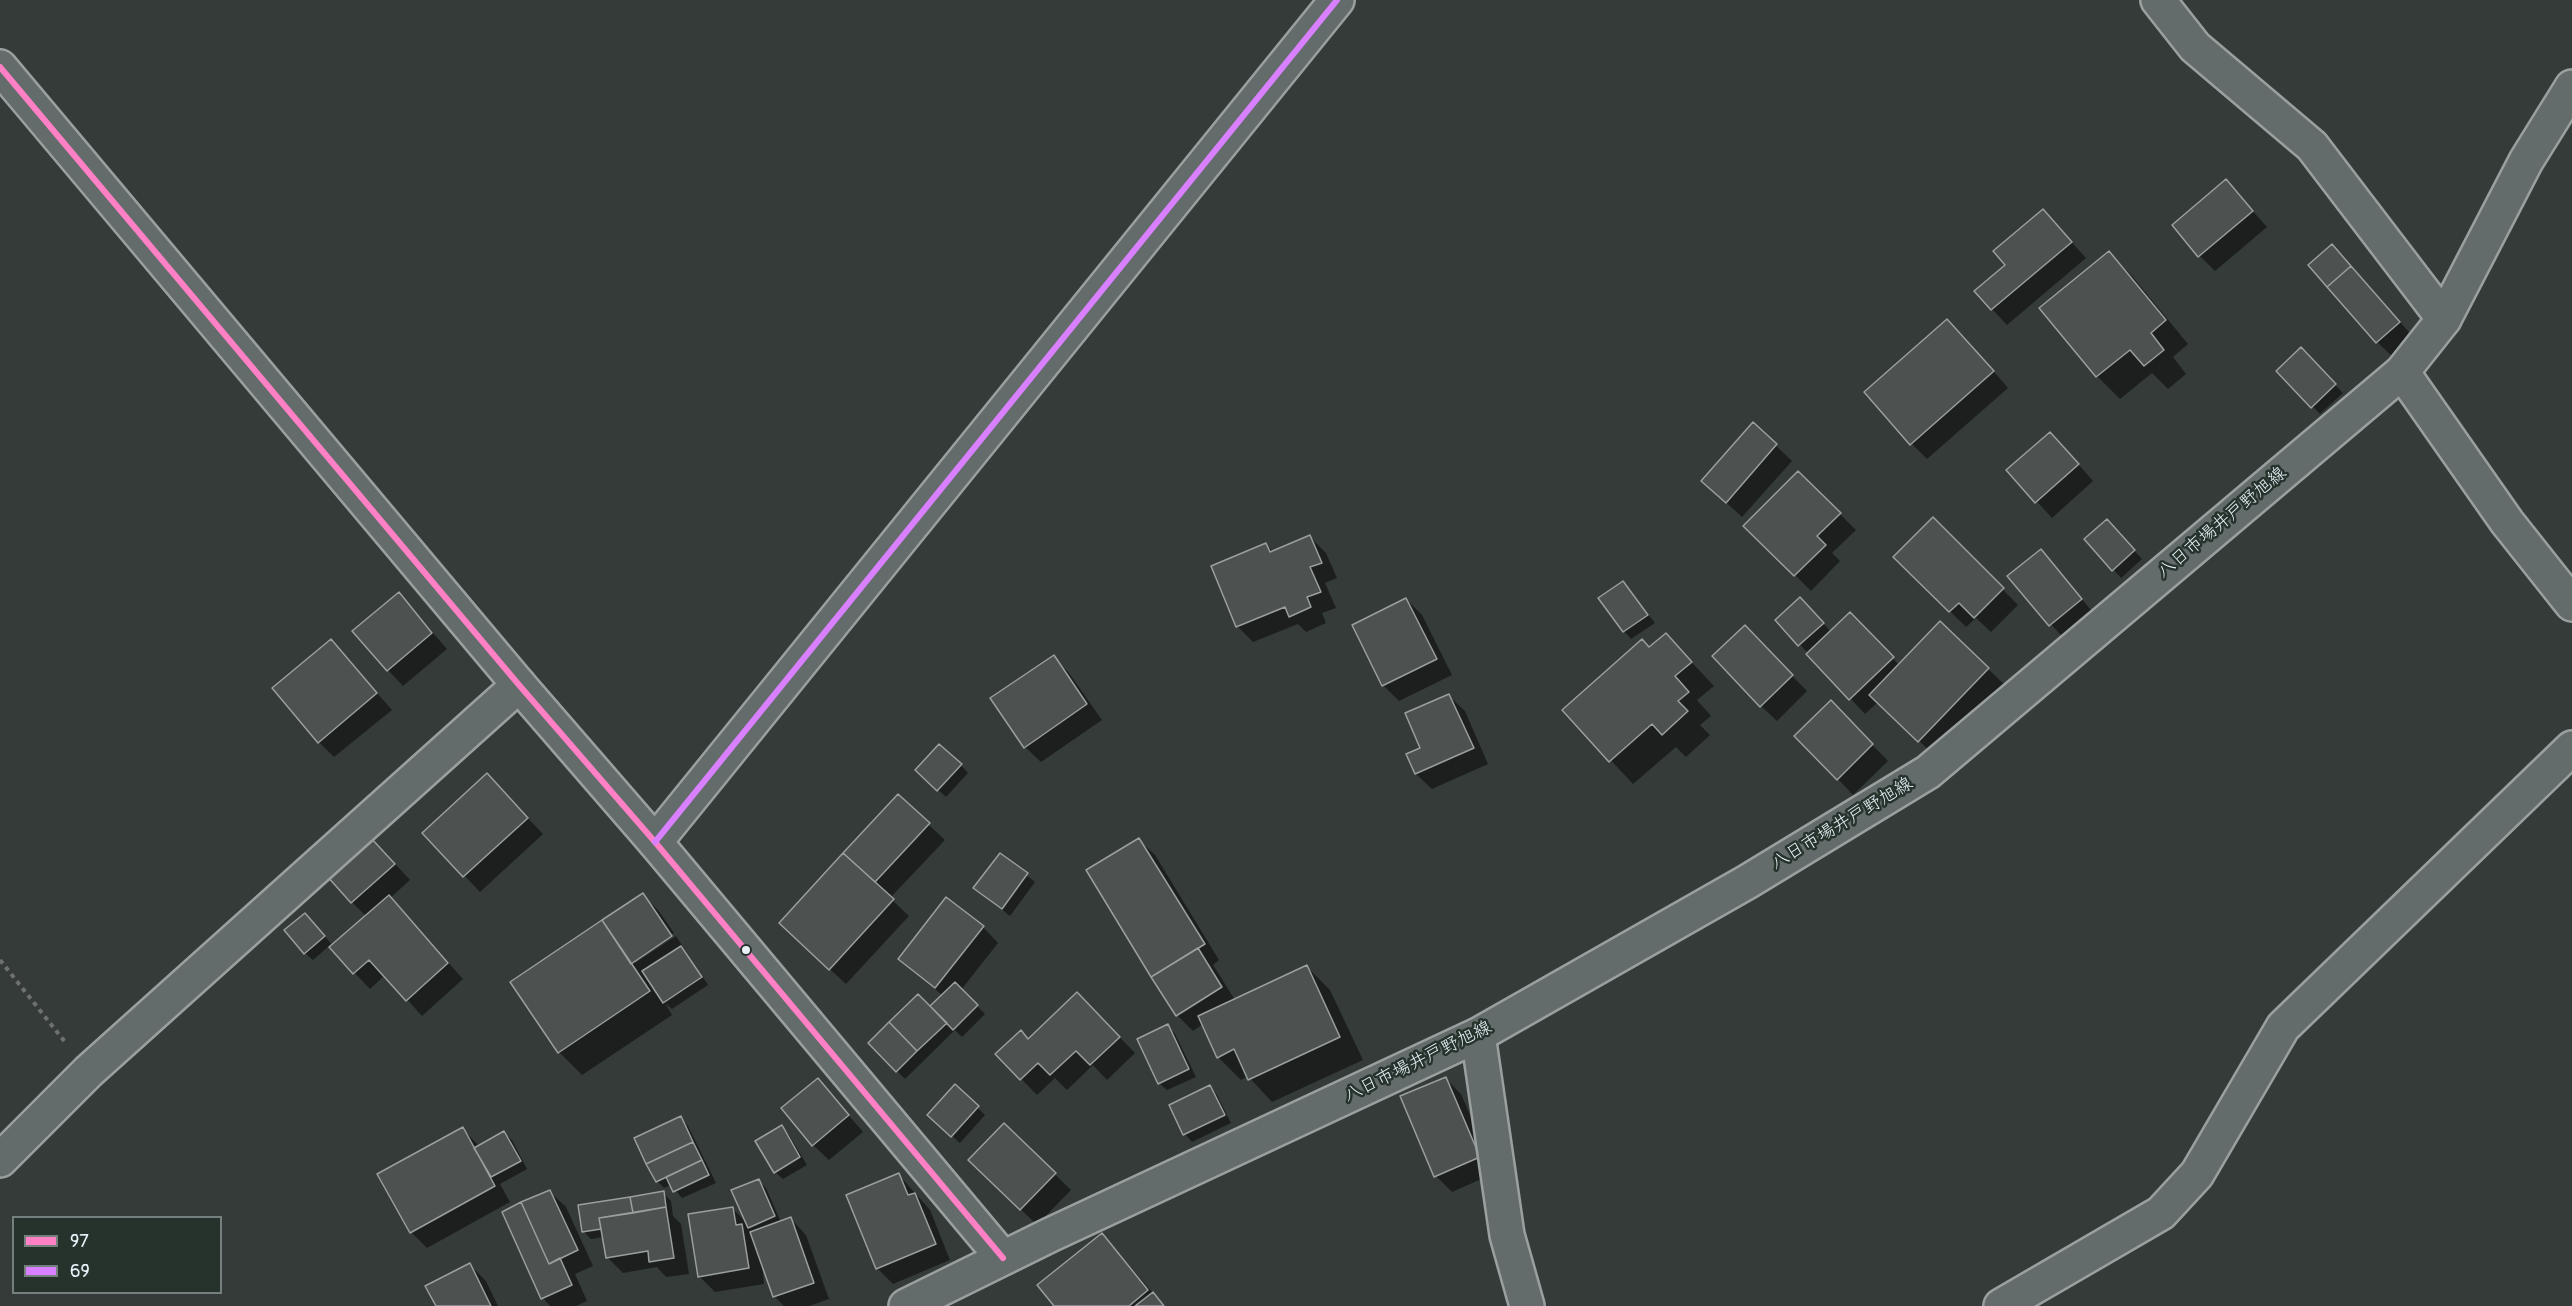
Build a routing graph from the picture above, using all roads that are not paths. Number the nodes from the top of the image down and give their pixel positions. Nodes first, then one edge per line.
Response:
1 (1337, 0) edge
2 (2158, 0) edge
3 (0, 67) edge
4 (2572, 87) edge
5 (2444, 319) junction
6 (2402, 372) junction
7 (2572, 604) edge
8 (519, 685) junction
9 (2572, 748) edge
10 (655, 842) junction
11 (1478, 1035) junction
12 (0, 1160) edge
13 (1003, 1258) junction
14 (910, 1305) edge
15 (1527, 1306) edge
16 (2001, 1306) edge

1 - 10 main road
2 - 5 main road
3 - 8 main road
4 - 5 main road, 八日市場井戸野旭線
5 - 6 main road, 八日市場井戸野旭線
6 - 7 main road
6 - 11 main road, 八日市場井戸野旭線
8 - 10 main road
8 - 12 main road
9 - 16 main road
10 - 13 main road
11 - 13 main road, 八日市場井戸野旭線
11 - 15 main road
13 - 14 main road, 八日市場井戸野旭線

